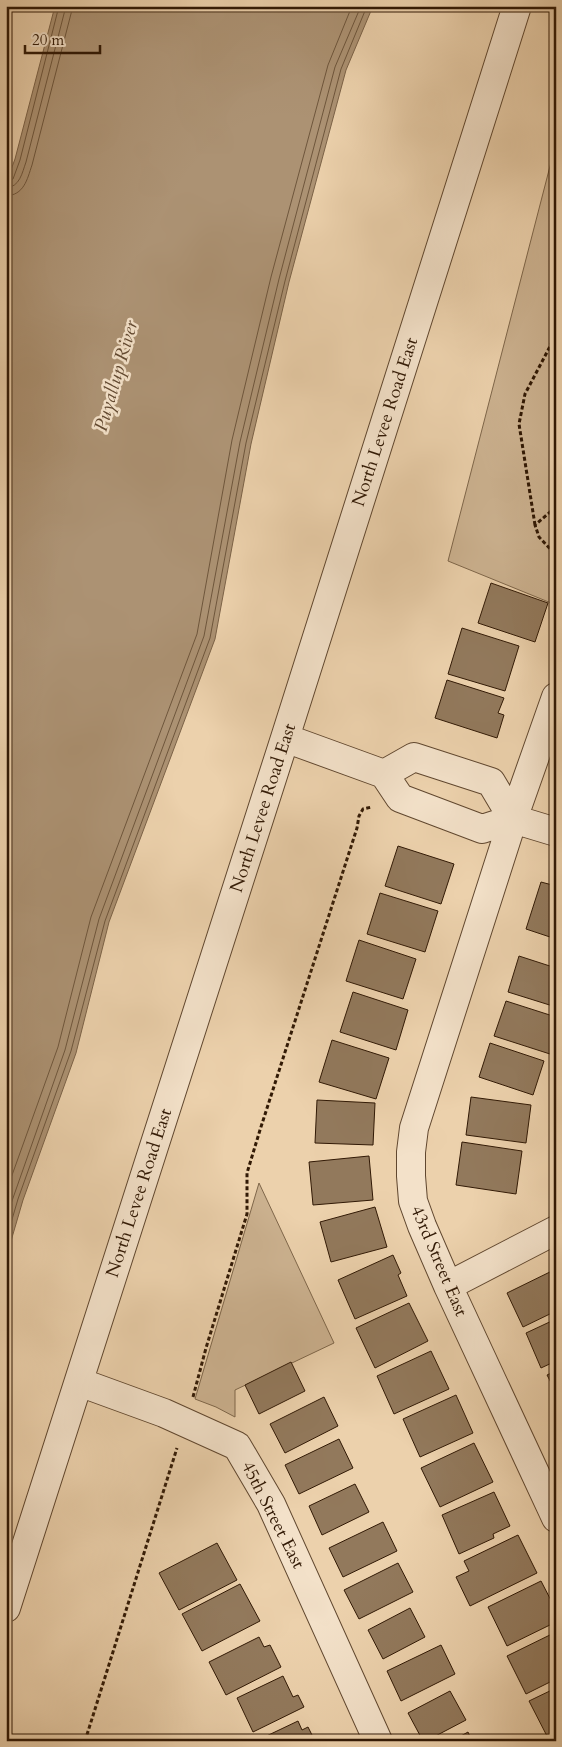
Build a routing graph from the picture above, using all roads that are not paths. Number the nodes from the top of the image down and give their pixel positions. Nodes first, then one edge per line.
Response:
1 (517, 6) edge
2 (556, 697) edge
3 (285, 738) junction
4 (384, 774) junction
5 (513, 819) junction
6 (556, 832) edge
7 (556, 1230) edge
8 (448, 1286) junction
9 (78, 1382) junction
10 (554, 1512) edge
11 (6, 1608) edge
12 (378, 1741) edge

1 - 3 street, North Levee Road East
2 - 5 street, 43rd Street East
3 - 4 street
3 - 9 street, North Levee Road East
4 - 5 street
4 - 5 street
5 - 6 street
5 - 8 street, 43rd Street East
7 - 8 street
8 - 10 street, 43rd Street East
9 - 11 street, North Levee Road East
9 - 12 street, 45th Street East

